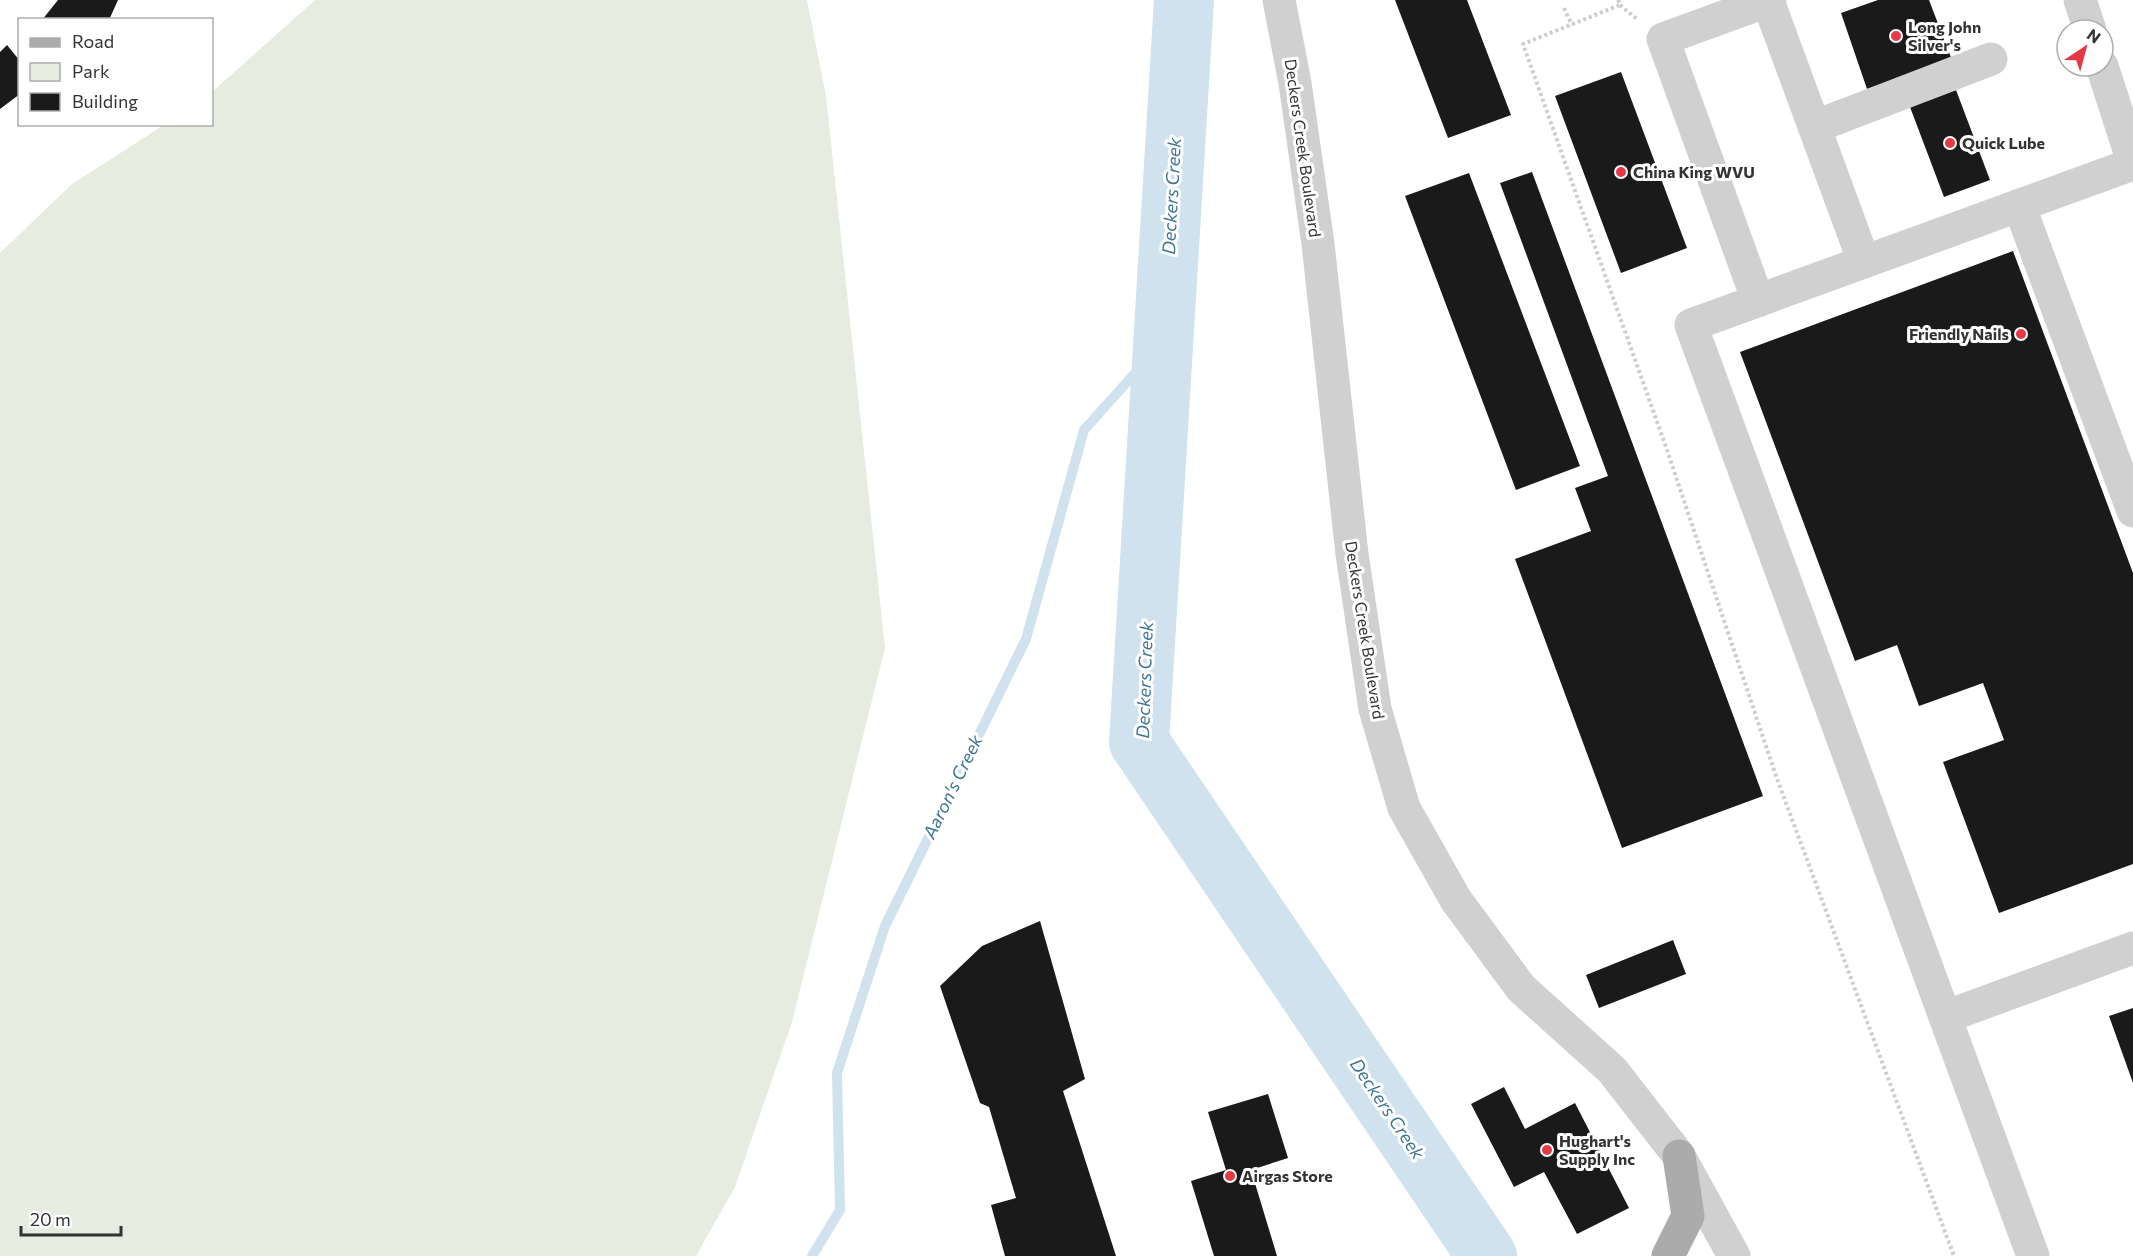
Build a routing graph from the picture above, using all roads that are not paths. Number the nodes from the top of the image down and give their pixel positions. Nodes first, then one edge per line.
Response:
1 (1279, 0) edge
2 (1769, 0) edge
3 (2080, 0) edge
4 (2086, 18) edge
5 (1991, 59) dead end
6 (2105, 78) edge
7 (1814, 127) junction
8 (2131, 172) edge
9 (2019, 205) junction
10 (1864, 262) junction
11 (1758, 301) junction
12 (2133, 511) edge
13 (2133, 948) edge
14 (1945, 1017) junction
15 (1678, 1156) junction
16 (1668, 1256) edge
17 (1734, 1256) edge
18 (2034, 1256) edge

1 - 15 street, Deckers Creek Boulevard
2 - 7 street
2 - 11 street
3 - 4 street
5 - 7 street
6 - 8 street
7 - 10 street
8 - 9 street
9 - 10 street
9 - 12 street
10 - 11 street
11 - 14 street
13 - 14 street
14 - 18 street
15 - 16 main road
15 - 17 street, Deckers Creek Boulevard

